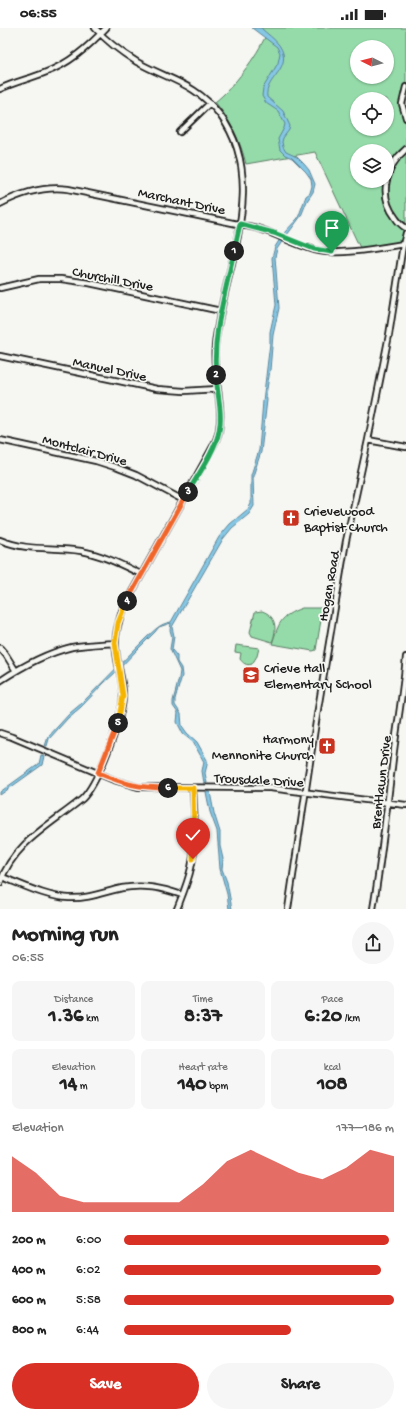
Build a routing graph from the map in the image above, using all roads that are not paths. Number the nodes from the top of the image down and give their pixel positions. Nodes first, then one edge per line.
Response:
1 (95, 28) edge
2 (106, 28) edge
3 (100, 34) junction
4 (406, 87) edge
5 (0, 89) edge
6 (210, 103) junction
7 (406, 118) edge
8 (180, 132) dead end
9 (406, 149) edge
10 (0, 204) edge
11 (240, 224) junction
12 (406, 228) edge
13 (406, 233) edge
14 (404, 244) edge
15 (0, 288) edge
16 (221, 312) junction
17 (0, 356) edge
18 (217, 389) junction
19 (0, 440) edge
20 (368, 440) junction
21 (406, 447) edge
22 (183, 500) junction
23 (0, 540) edge
24 (141, 574) junction
25 (115, 643) junction
26 (0, 648) edge
27 (406, 658) edge
28 (16, 671) junction
29 (0, 681) edge
30 (0, 733) edge
31 (98, 773) junction
32 (193, 788) junction
33 (305, 793) junction
34 (388, 803) junction
35 (406, 805) edge
36 (2, 877) junction
37 (0, 883) edge
38 (182, 896) junction
39 (176, 909) edge
40 (288, 909) edge
41 (373, 909) edge

1 - 3 street
2 - 3 street
3 - 5 street
3 - 6 street
4 - 7 street
6 - 8 street
6 - 11 street
9 - 12 street
10 - 11 street, Marchant Drive
11 - 14 street, Marchant Drive
11 - 16 street
13 - 14 street, Hogan Road
14 - 20 street, Hogan Road
15 - 16 street, Churchill Drive
16 - 18 street
17 - 18 street, Manuel Drive
18 - 22 street
19 - 22 street, Montclair Drive
20 - 21 street
20 - 33 street, Hogan Road
22 - 24 street
23 - 24 street
24 - 25 street
25 - 28 street
25 - 31 street
26 - 28 street
27 - 34 street, Brentlawn Drive
28 - 29 street
30 - 31 street, Trousdale Drive
31 - 32 street, Trousdale Drive
31 - 36 street
32 - 33 street, Trousdale Drive
32 - 38 street
33 - 34 street, Trousdale Drive
33 - 40 street, Hogan Road
34 - 35 street, Trousdale Drive
34 - 41 street, Brentlawn Drive
36 - 37 street
36 - 38 street
38 - 39 street

